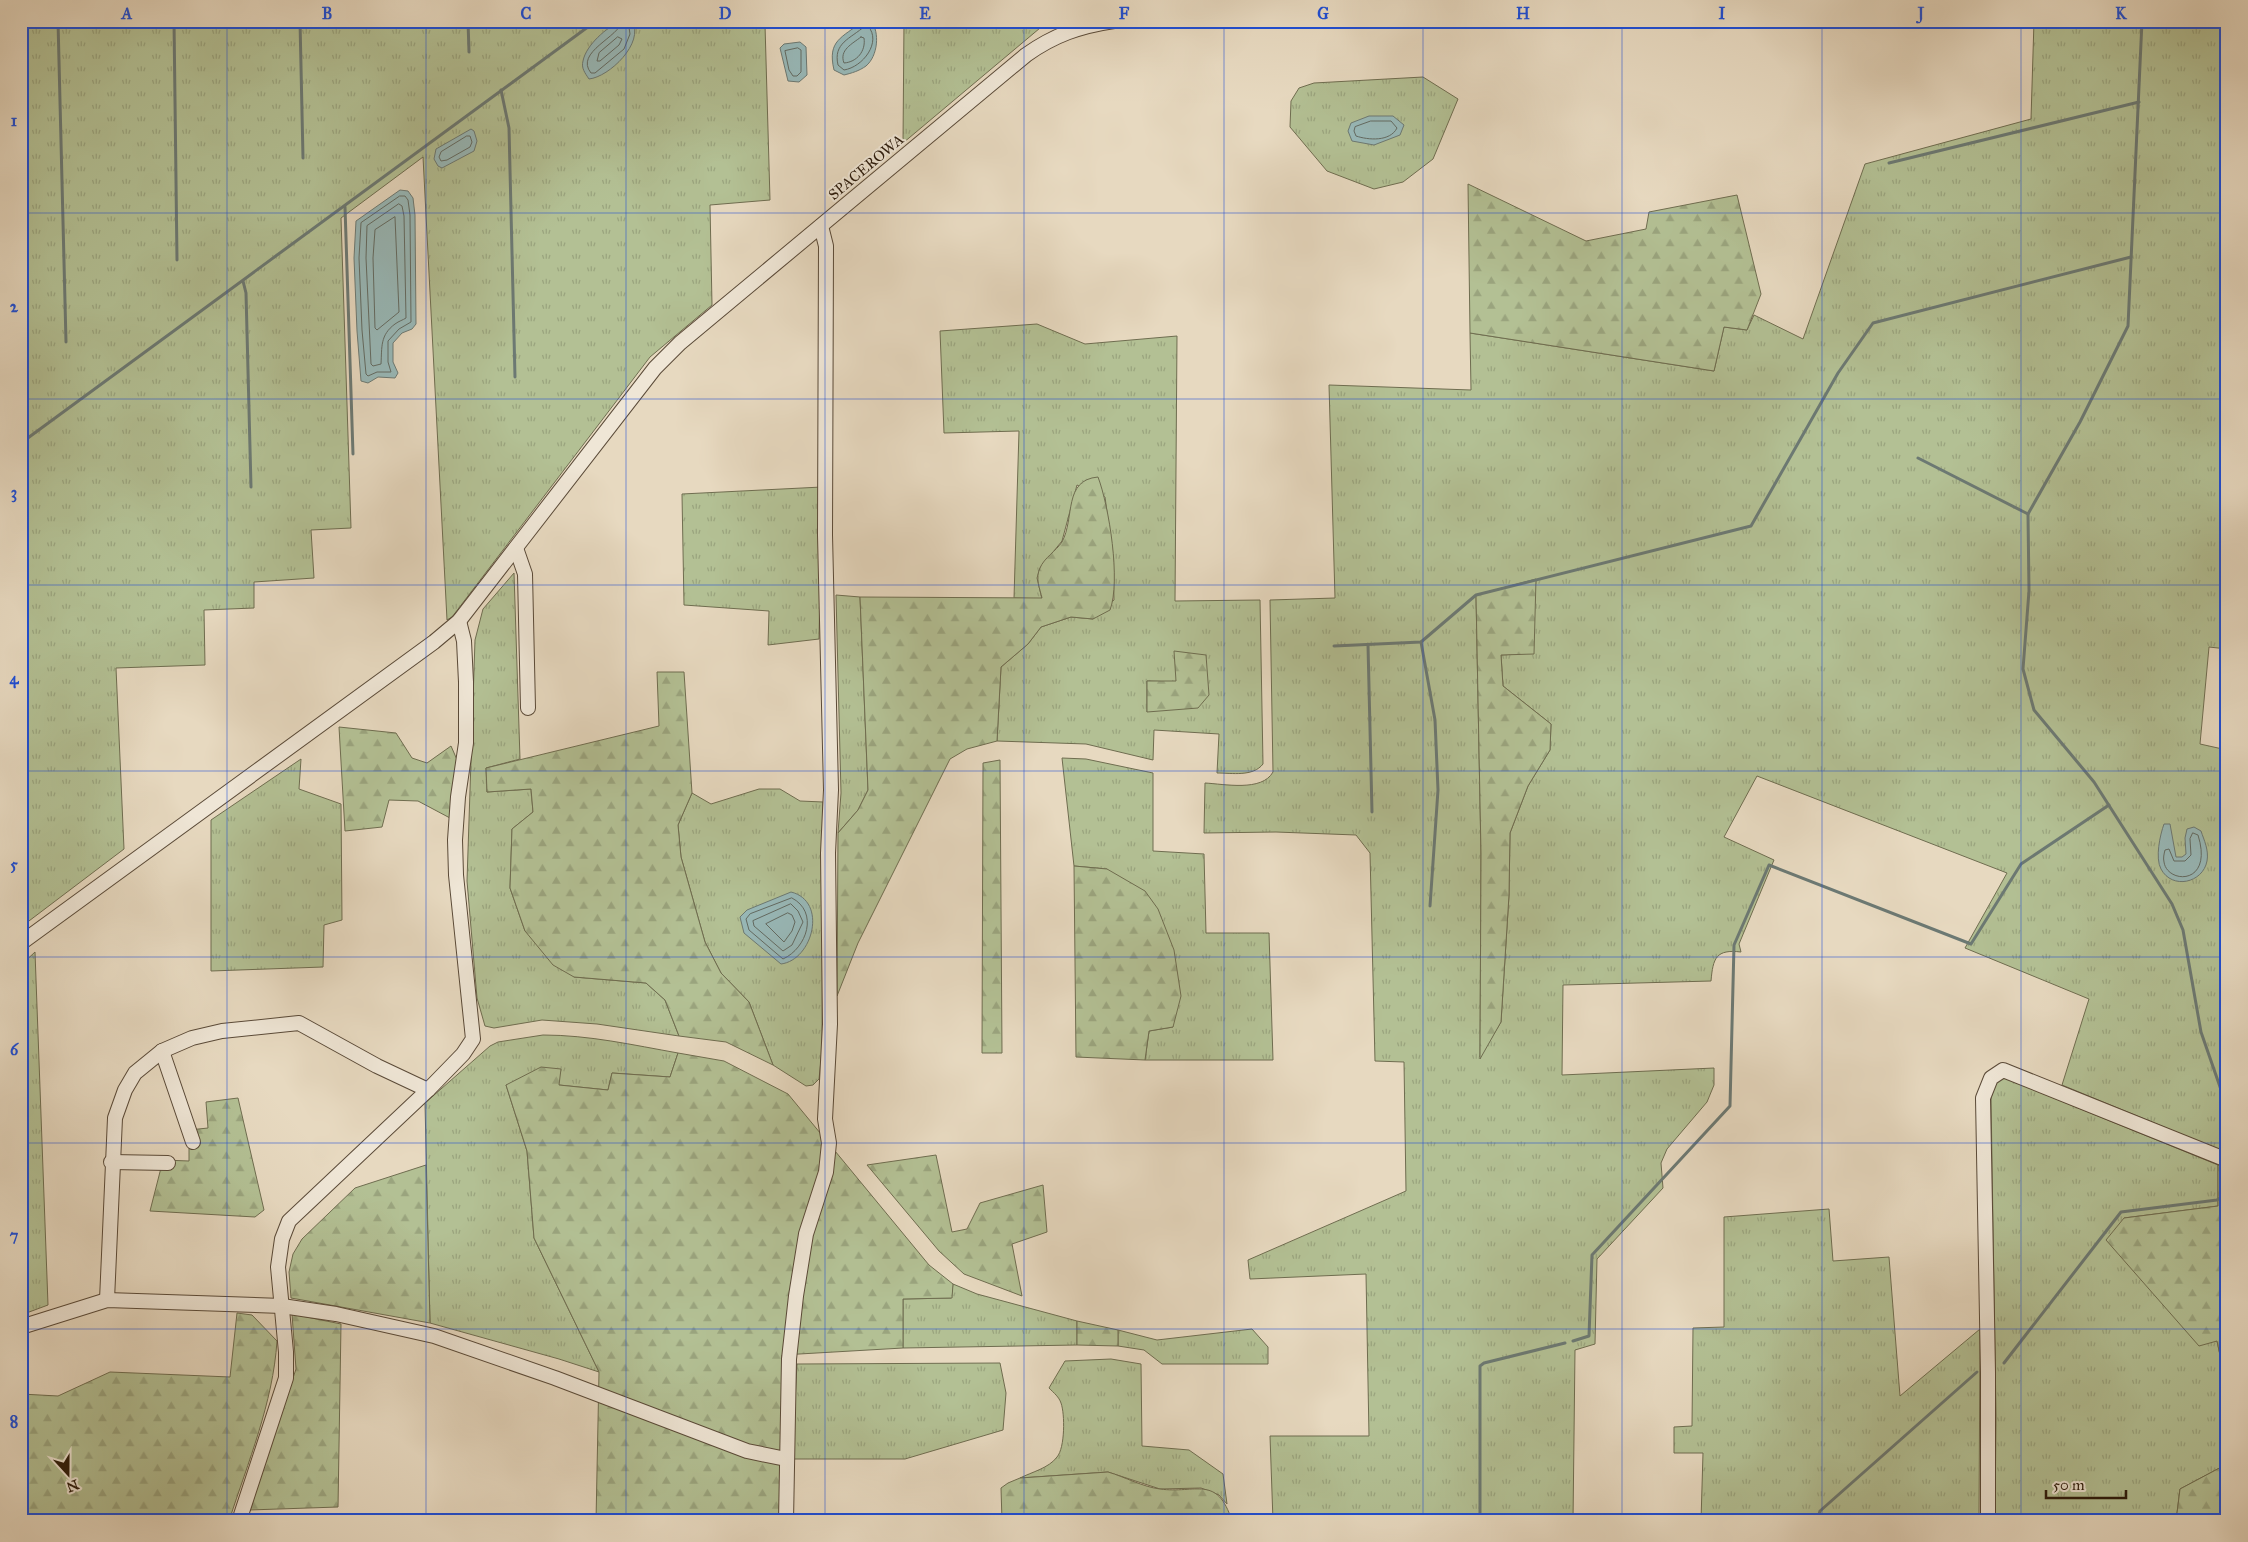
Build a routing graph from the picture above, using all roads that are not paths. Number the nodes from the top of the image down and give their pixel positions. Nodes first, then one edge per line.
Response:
1 (1114, 21) edge
2 (821, 226) junction
3 (516, 548) junction
4 (458, 621) junction
5 (528, 708) dead end
6 (21, 943) edge
7 (162, 1051) junction
8 (428, 1090) junction
9 (193, 1142) dead end
10 (2227, 1160) edge
11 (112, 1162) junction
12 (168, 1163) dead end
13 (107, 1300) junction
14 (282, 1306) junction
15 (21, 1327) edge
16 (786, 1458) junction
17 (239, 1521) edge
18 (786, 1521) edge
19 (1988, 1521) edge

1 - 2 street, SPACEROWA
2 - 3 street, SPACEROWA
2 - 16 street
3 - 4 street, SPACEROWA
3 - 5 street
4 - 6 street, SPACEROWA
4 - 8 street
7 - 8 street
7 - 9 street
7 - 11 street
8 - 14 street
10 - 19 street
11 - 12 street
11 - 13 street
13 - 14 street
13 - 15 street
14 - 16 street
14 - 17 street
16 - 18 street

